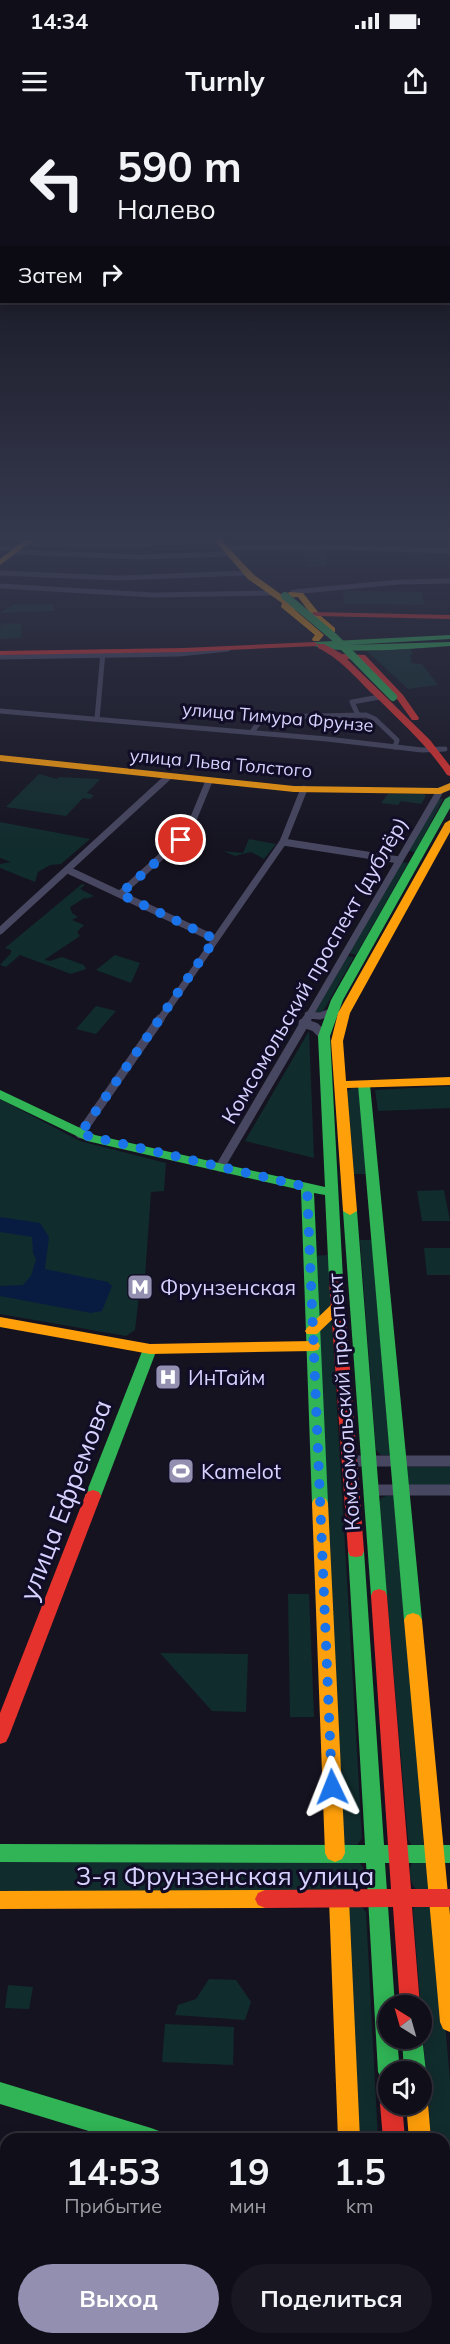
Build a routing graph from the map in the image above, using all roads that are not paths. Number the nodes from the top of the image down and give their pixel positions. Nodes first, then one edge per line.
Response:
1 (234, 644) edge
2 (287, 644) edge
3 (326, 644) edge
4 (338, 644) edge
5 (339, 644) edge
6 (450, 644) edge
7 (0, 648) edge
8 (103, 652) junction
9 (364, 652) junction
10 (0, 655) edge
11 (343, 658) junction
12 (387, 697) junction
13 (0, 711) edge
14 (358, 715) junction
15 (97, 719) junction
16 (411, 719) junction
17 (252, 732) junction
18 (395, 747) junction
19 (0, 758) edge
20 (446, 759) edge
21 (168, 777) junction
22 (209, 781) junction
23 (304, 789) junction
24 (447, 792) edge
25 (450, 823) edge
26 (284, 842) junction
27 (399, 860) junction
28 (68, 870) junction
29 (120, 894) junction
30 (0, 931) edge
31 (215, 939) junction
32 (331, 1012) junction
33 (306, 1019) junction
34 (324, 1036) junction
35 (450, 1081) edge
36 (340, 1085) junction
37 (364, 1085) junction
38 (0, 1094) edge
39 (80, 1134) junction
40 (220, 1167) junction
41 (307, 1187) junction
42 (333, 1193) junction
43 (337, 1307) junction
44 (0, 1322) edge
45 (312, 1331) junction
46 (313, 1346) junction
47 (150, 1349) junction
48 (350, 1461) junction
49 (368, 1461) junction
50 (398, 1461) junction
51 (450, 1461) edge
52 (370, 1490) junction
53 (400, 1490) junction
54 (450, 1490) edge
55 (0, 1736) edge
56 (0, 1853) edge
57 (335, 1853) junction
58 (376, 1853) junction
59 (398, 1854) junction
60 (434, 1854) junction
61 (450, 1854) edge
62 (401, 1897) junction
63 (378, 1898) junction
64 (444, 1898) edge
65 (339, 1899) junction
66 (0, 1900) edge
67 (409, 1995) edge
68 (450, 2022) edge
69 (388, 2061) edge
70 (0, 2093) edge
71 (393, 2115) edge
72 (418, 2115) edge
73 (131, 2133) edge
74 (349, 2133) edge
75 (394, 2133) edge
76 (419, 2133) edge

1 - 8 main road
2 - 8 main road
3 - 11 main road
4 - 9 main road
5 - 12 main road, bridge
6 - 9 main road
7 - 8 main road
8 - 10 main road
8 - 15 street
9 - 11 main road
9 - 16 main road
11 - 12 main road
12 - 14 street
12 - 16 main road
13 - 15 street, улица Тимура Фрунзе
14 - 17 street
14 - 18 street
15 - 17 street, улица Тимура Фрунзе
16 - 20 main road
17 - 18 street, улица Тимура Фрунзе
18 - 20 street, улица Тимура Фрунзе
19 - 21 main road, улица Льва Толстого
21 - 22 main road, улица Льва Толстого
21 - 28 street
22 - 23 main road, улица Льва Толстого
22 - 29 street
23 - 24 main road, улица Льва Толстого
23 - 26 street
24 - 27 street, Комсомольский проспект (дублёр)
24 - 32 main road, Комсомольский проспект
25 - 36 main road, Комсомольский проспект
26 - 27 street
26 - 31 street
27 - 33 street, Комсомольский проспект (дублёр)
28 - 29 street
28 - 30 street
29 - 31 street
31 - 39 street
32 - 33 street
32 - 34 main road, Комсомольский проспект
33 - 34 street
33 - 40 street, Комсомольский проспект (дублёр)
34 - 42 main road, Комсомольский проспект
35 - 37 main road
36 - 37 main road
36 - 49 main road, Комсомольский проспект
37 - 50 main road
38 - 39 main road
39 - 40 main road
40 - 41 main road
41 - 42 main road
41 - 45 main road, Комсомольский проспект
42 - 43 main road, Комсомольский проспект
43 - 45 main road
43 - 48 main road, Комсомольский проспект
44 - 47 main road
45 - 46 main road, Комсомольский проспект
46 - 47 main road
46 - 57 main road, Комсомольский проспект
47 - 55 main road, улица Ефремова
48 - 49 street
48 - 58 main road, Комсомольский проспект
49 - 50 street
49 - 52 main road, Комсомольский проспект
50 - 51 street
50 - 53 main road
52 - 53 street
52 - 59 main road, Комсомольский проспект
53 - 54 street
53 - 60 main road
56 - 57 main road, 3-я Фрунзенская улица
57 - 58 main road, 3-я Фрунзенская улица
58 - 59 main road, 3-я Фрунзенская улица
58 - 63 main road, Комсомольский проспект
59 - 60 main road, 3-я Фрунзенская улица
59 - 62 main road, Комсомольский проспект
60 - 61 main road, 3-я Фрунзенская улица
60 - 64 main road
62 - 63 main road, 3-я Фрунзенская улица
62 - 64 main road, 3-я Фрунзенская улица
62 - 67 main road, Комсомольский проспект
63 - 65 main road, 3-я Фрунзенская улица
63 - 69 main road, Комсомольский проспект
64 - 68 main road
65 - 66 main road, 3-я Фрунзенская улица
65 - 74 main road
70 - 73 main road
71 - 75 main road
72 - 76 main road

